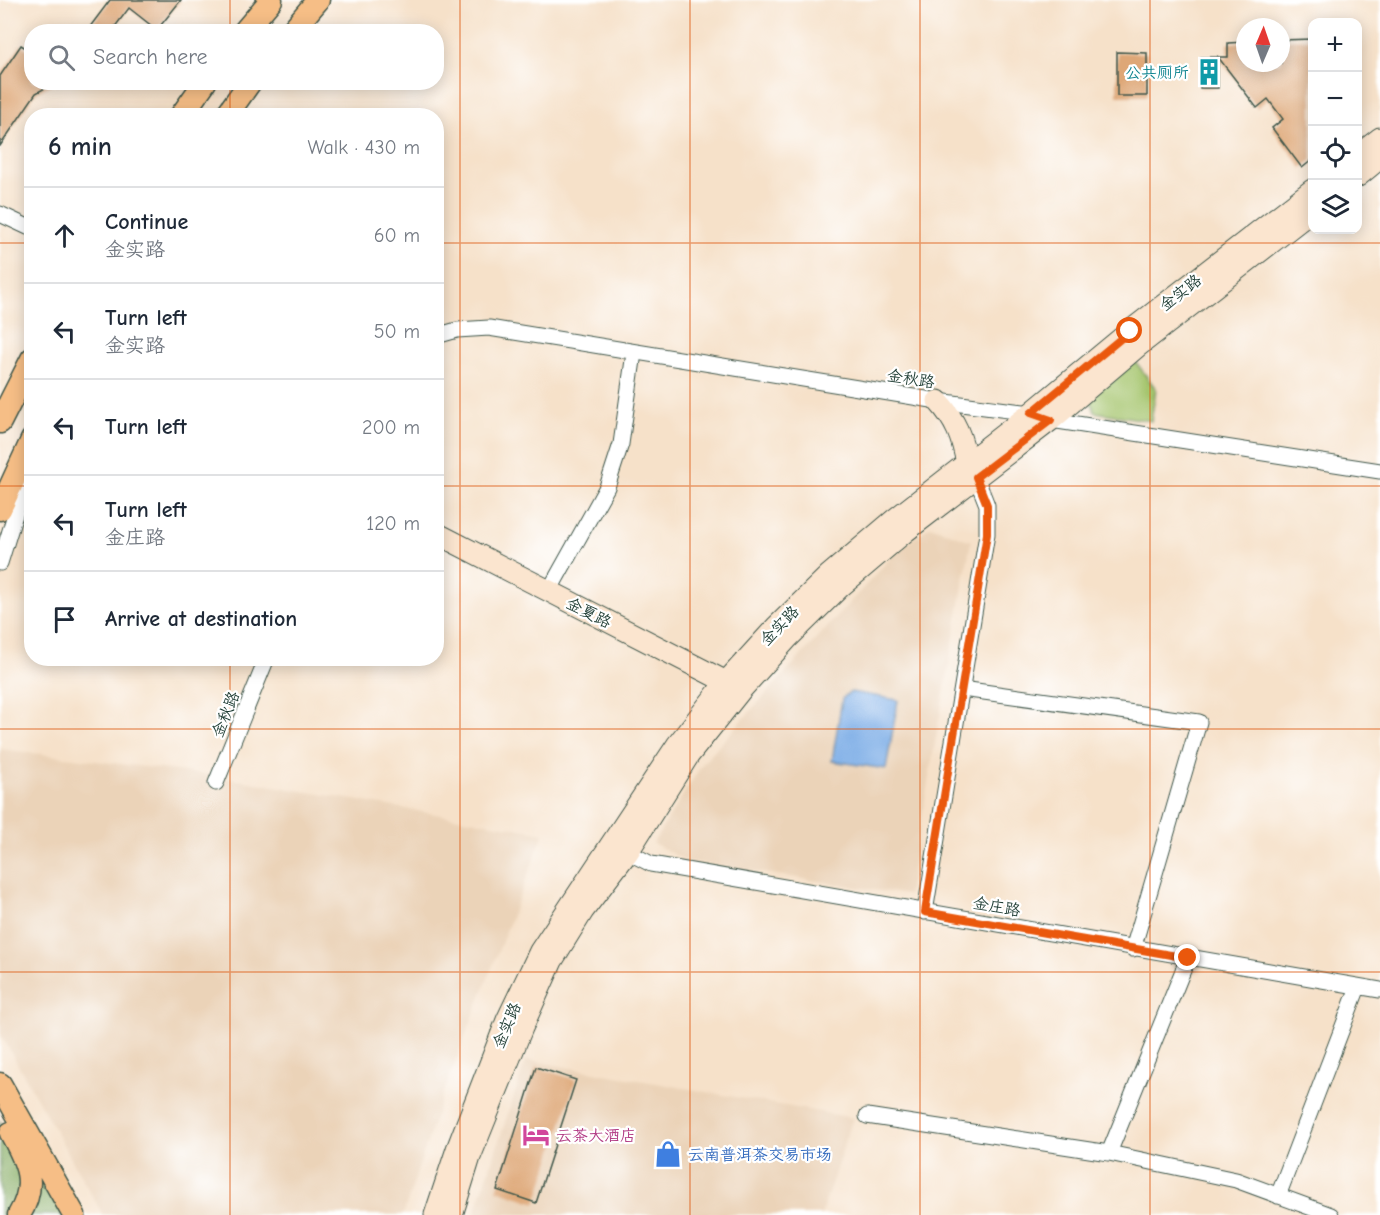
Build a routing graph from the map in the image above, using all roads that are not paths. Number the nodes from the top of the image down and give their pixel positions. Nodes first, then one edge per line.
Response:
1 (271, 0) edge
2 (317, 1) edge
3 (251, 24) edge
4 (298, 24) edge
5 (199, 90) edge
6 (244, 90) edge
7 (187, 108) edge
8 (232, 108) edge
9 (1380, 138) edge
10 (1362, 152) edge
11 (1380, 158) edge
12 (1362, 173) edge
13 (1308, 193) edge
14 (0, 214) edge
15 (1308, 214) edge
16 (24, 225) edge
17 (444, 334) edge
18 (634, 353) junction
19 (24, 372) edge
20 (7, 400) edge
21 (938, 401) junction
22 (1031, 413) junction
23 (1051, 420) junction
24 (0, 422) edge
25 (24, 457) edge
26 (971, 470) junction
27 (1380, 471) edge
28 (24, 486) edge
29 (0, 509) edge
30 (444, 537) edge
31 (0, 563) edge
32 (549, 591) junction
33 (264, 666) edge
34 (734, 686) junction
35 (962, 689) junction
36 (216, 783) dead end
37 (620, 848) junction
38 (925, 912) junction
39 (1133, 948) junction
40 (1188, 958) junction
41 (1358, 987) junction
42 (1380, 990) edge
43 (0, 1084) edge
44 (0, 1114) edge
45 (867, 1116) dead end
46 (1109, 1153) junction
47 (1284, 1198) junction
48 (439, 1212) edge
49 (19, 1215) edge
50 (74, 1215) edge
51 (1285, 1215) edge
52 (1331, 1215) edge

1 - 3 main road
2 - 4 main road
5 - 7 main road
6 - 8 main road
9 - 10 street
11 - 12 street
13 - 22 street, 金实路
14 - 16 street
15 - 23 street, 金实路
17 - 18 street, 金秋路
18 - 21 street, 金秋路
18 - 32 street
19 - 20 main road
20 - 24 main road
21 - 22 street, 金秋路
21 - 26 street
22 - 23 street, 金秋路
22 - 26 street, 金实路
23 - 26 street, 金实路
23 - 27 street, 金秋路
25 - 29 main road
26 - 34 street, 金实路
26 - 35 street
28 - 31 street
30 - 32 street, 金夏路
32 - 34 street, 金夏路
33 - 36 street, 金秋路
34 - 37 street, 金实路
35 - 38 street
35 - 39 street
37 - 38 street, 金庄路
37 - 48 street, 金实路
38 - 39 street, 金庄路
39 - 40 street, 金庄路
40 - 41 street, 金庄路
40 - 46 street
41 - 42 street, 金庄路
41 - 47 street
43 - 50 main road
44 - 49 main road
45 - 46 street
46 - 47 street
47 - 51 street
47 - 52 street

